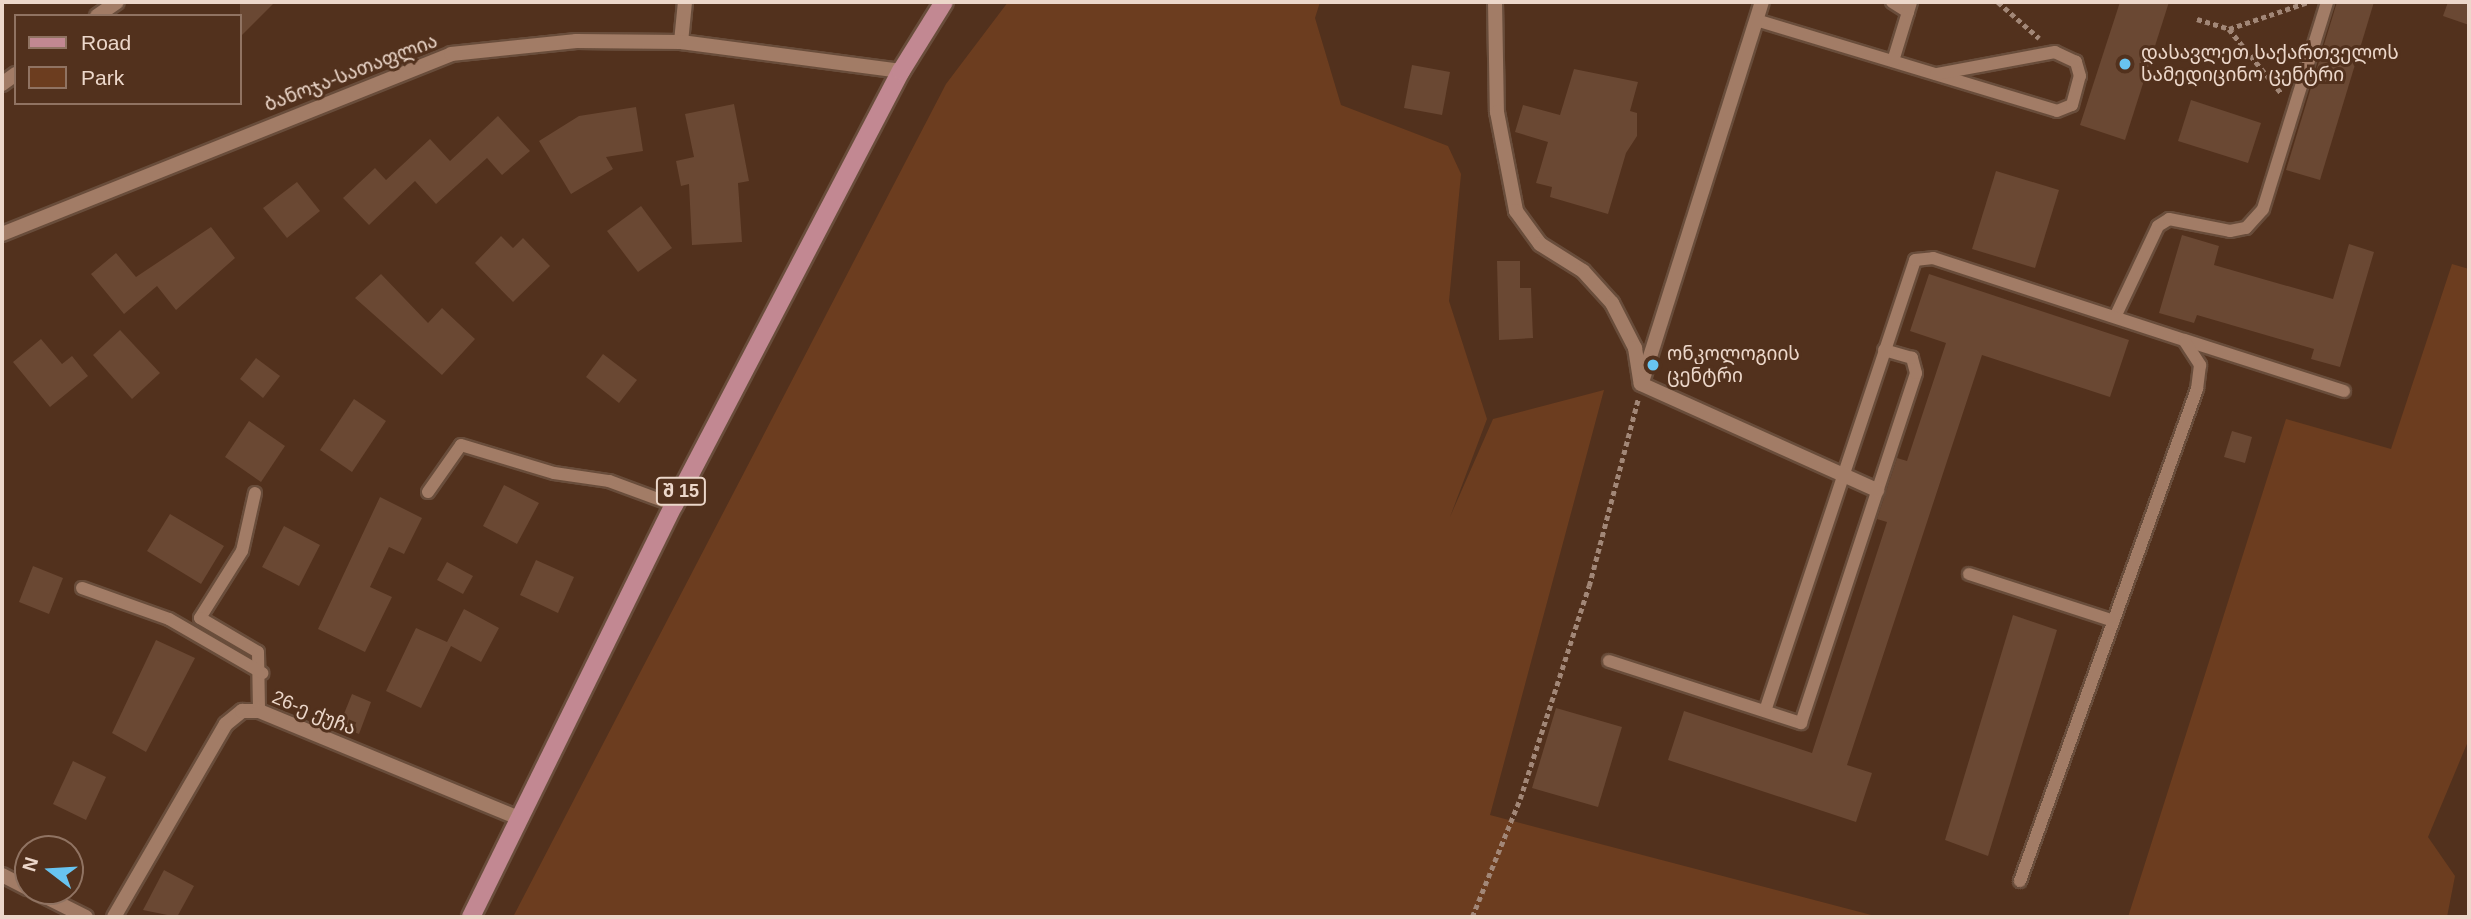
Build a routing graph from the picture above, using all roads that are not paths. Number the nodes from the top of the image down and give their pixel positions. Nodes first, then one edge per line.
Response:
1 (117, 2) edge
2 (685, 2) edge
3 (944, 2) edge
4 (1495, 2) edge
5 (1762, 2) edge
6 (1892, 2) edge
7 (2327, 2) edge
8 (1910, 7) edge
9 (100, 14) edge
10 (1756, 20) junction
11 (681, 43) junction
12 (1893, 61) junction
13 (901, 71) junction
14 (1936, 74) junction
15 (2, 234) edge
16 (2116, 315) junction
17 (2185, 340) junction
18 (1884, 350) junction
19 (1641, 384) junction
20 (2344, 391) dead end
21 (1843, 479) junction
22 (1877, 490) junction
23 (428, 492) dead end
24 (255, 493) dead end
25 (674, 505) junction
26 (1969, 574) dead end
27 (82, 587) dead end
28 (2114, 621) junction
29 (1609, 661) dead end
30 (261, 673) junction
31 (259, 710) junction
32 (1765, 711) junction
33 (519, 818) junction
34 (2020, 881) dead end
35 (62, 905) edge
36 (86, 917) edge
37 (114, 917) edge
38 (471, 917) edge

1 - 9 street
2 - 11 street
3 - 13 main road, შ 15
4 - 19 street
5 - 10 street
6 - 8 lane
7 - 16 lane
8 - 12 lane
10 - 12 lane
10 - 19 street
11 - 13 street, ბანოჯა-სათაფლია
11 - 15 street, ბანოჯა-სათაფლია
12 - 14 lane
13 - 25 main road, შ 15
14 - 14 lane
16 - 17 lane
16 - 18 lane
17 - 20 lane
17 - 28 lane
18 - 21 lane
18 - 22 lane
19 - 21 street
21 - 22 street
21 - 32 lane
22 - 32 lane
23 - 25 lane
24 - 30 lane
25 - 33 main road, შ 15
26 - 28 lane
27 - 30 lane
28 - 34 lane
29 - 32 lane
30 - 31 lane
31 - 33 street, 26-ე ქუჩა
31 - 37 street, 26-ე ქუჩა
33 - 38 main road, შ 15
35 - 36 street

